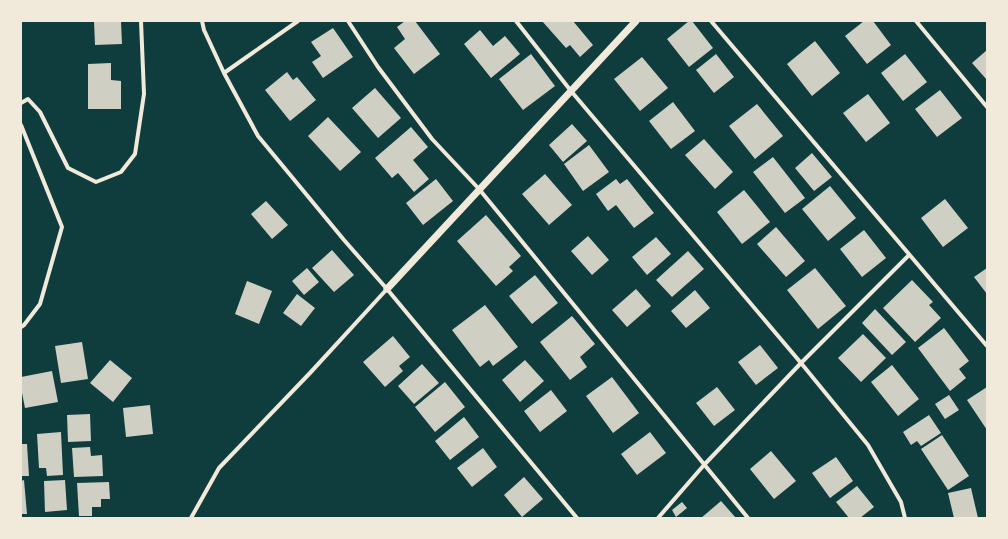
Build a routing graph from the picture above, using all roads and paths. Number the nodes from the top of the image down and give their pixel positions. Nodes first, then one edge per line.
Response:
1 (141, 21) edge
2 (202, 21) edge
3 (298, 21) edge
4 (348, 21) edge
5 (516, 21) edge
6 (636, 21) edge
7 (711, 21) edge
8 (916, 21) edge
9 (224, 73) junction
10 (571, 91) junction
11 (21, 103) edge
12 (987, 107) edge
13 (21, 125) edge
14 (479, 189) junction
15 (909, 255) junction
16 (387, 289) junction
17 (22, 324) edge
18 (987, 346) edge
19 (801, 363) junction
20 (704, 465) junction
21 (191, 518) edge
22 (577, 518) edge
23 (658, 518) edge
24 (748, 518) edge
25 (905, 518) edge

1 - 11 street
2 - 9 street
3 - 9 street
4 - 14 street
5 - 10 street
6 - 10 street
7 - 15 street
8 - 12 street
9 - 16 street
10 - 14 street
10 - 19 street
13 - 17 street
14 - 16 street
14 - 20 street
15 - 18 street
15 - 19 street
16 - 21 street
16 - 22 street
19 - 20 street
19 - 25 street
20 - 23 street
20 - 24 street

